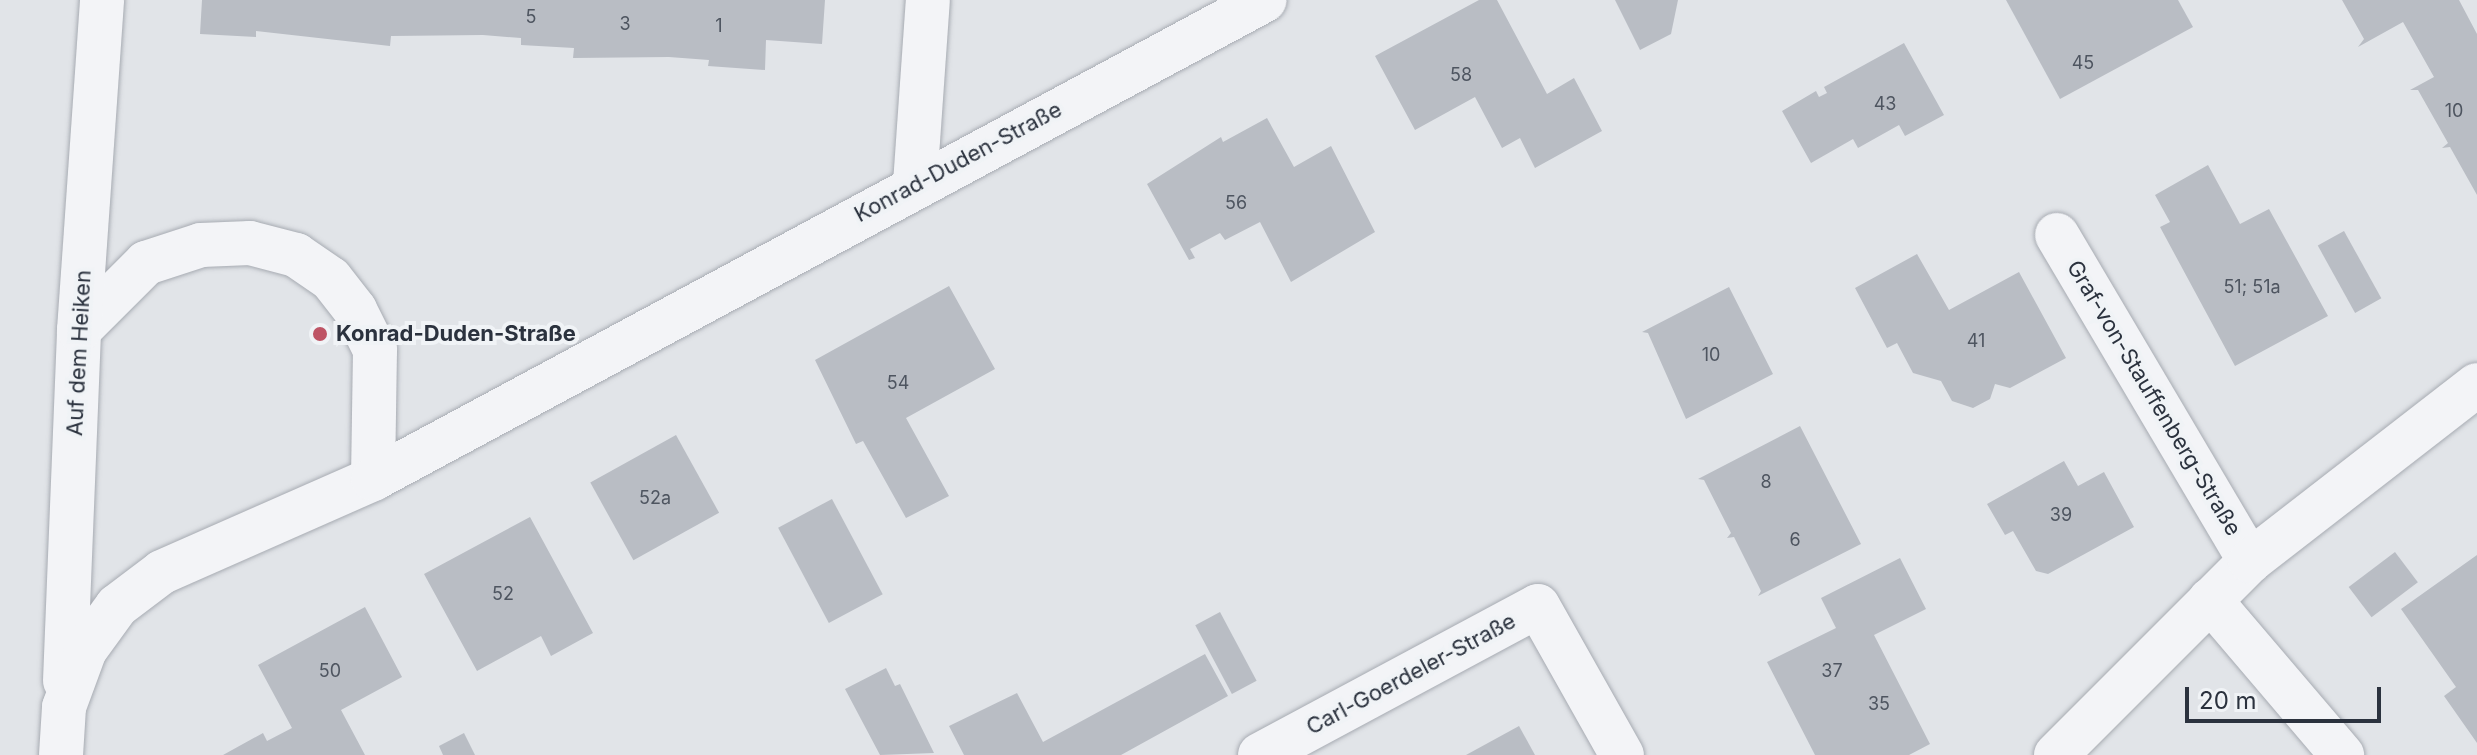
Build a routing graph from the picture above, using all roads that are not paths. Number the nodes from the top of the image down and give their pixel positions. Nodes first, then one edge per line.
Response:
1 (102, 0) edge
2 (928, 0) edge
3 (1265, 0) edge
4 (915, 184) junction
5 (2057, 235) dead end
6 (79, 330) junction
7 (2477, 385) edge
8 (373, 479) junction
9 (2250, 561) junction
10 (2210, 600) junction
11 (64, 707) junction
12 (61, 755) edge
13 (1260, 755) edge
14 (1622, 755) edge
15 (2056, 755) edge
16 (2342, 755) edge

1 - 6 street, Auf dem Heiken
2 - 4 street
3 - 4 street, Konrad-Duden-Straße
4 - 8 street, Konrad-Duden-Straße
5 - 9 street, Graf-von-Stauffenberg-Straße
6 - 8 street
6 - 11 street, Auf dem Heiken
7 - 9 street, Graf-von-Stauffenberg-Straße
8 - 11 street, Konrad-Duden-Straße
9 - 10 street, Graf-von-Stauffenberg-Straße
10 - 15 street, Graf-von-Stauffenberg-Straße
10 - 16 street
11 - 12 street, Konrad-Duden-Straße
13 - 14 street, Carl-Goerdeler-Straße

